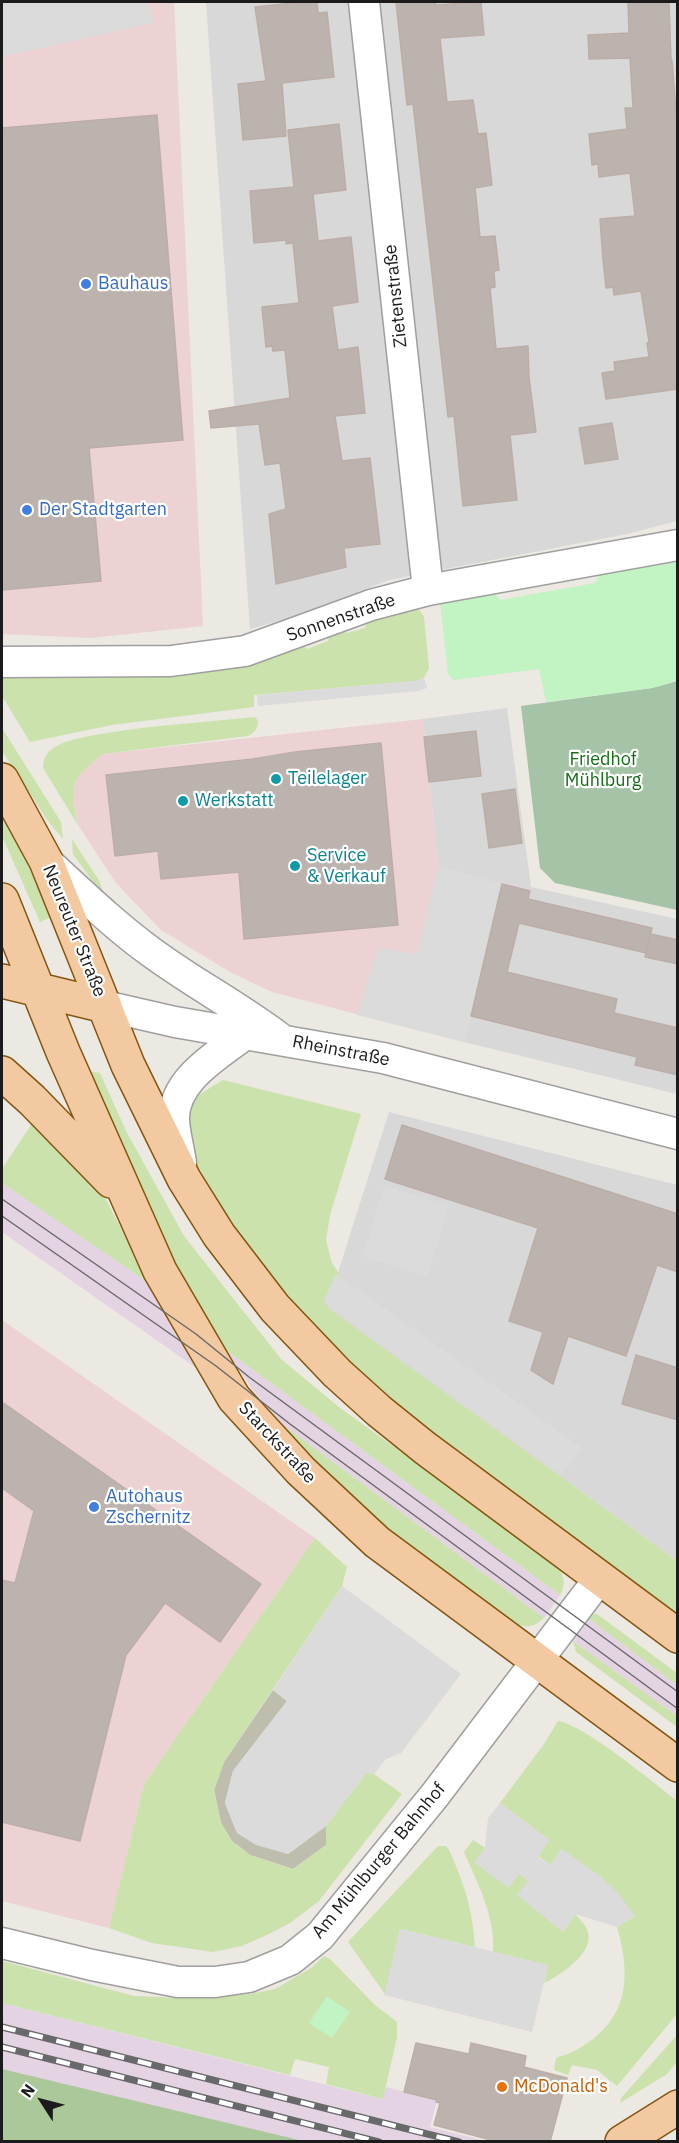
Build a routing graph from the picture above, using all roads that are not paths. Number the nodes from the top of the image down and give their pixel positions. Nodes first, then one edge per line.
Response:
1 (364, 2) edge
2 (678, 545) edge
3 (428, 590) junction
4 (2, 662) edge
5 (2, 780) edge
6 (46, 861) junction
7 (2, 900) edge
8 (2, 981) edge
9 (38, 990) junction
10 (105, 1006) junction
11 (244, 1035) junction
12 (284, 1041) junction
13 (2, 1073) edge
14 (678, 1134) edge
15 (184, 1179) junction
16 (128, 1199) junction
17 (599, 1579) junction
18 (678, 1636) edge
19 (536, 1661) junction
20 (678, 1765) edge
21 (2, 1943) edge
22 (678, 2107) edge
23 (622, 2142) edge

1 - 3 street, Zietenstraße
2 - 3 street, Sonnenstraße
3 - 4 street, Sonnenstraße
5 - 6 main road, Neureuter Straße
6 - 10 main road, Neureuter Straße
6 - 12 street
7 - 9 main road
8 - 9 main road, Rheinstraße
9 - 10 main road, Rheinstraße
9 - 16 main road, Starckstraße
10 - 11 street, Rheinstraße
10 - 15 main road, Neureuter Straße
11 - 12 street, Rheinstraße
11 - 15 street
12 - 14 street, Rheinstraße
13 - 16 main road
15 - 17 main road
16 - 19 main road, Starckstraße
17 - 18 main road
17 - 19 street, Am Mühlburger Bahnhof
19 - 20 main road, Starckstraße
19 - 21 street, Am Mühlburger Bahnhof
22 - 23 main road

